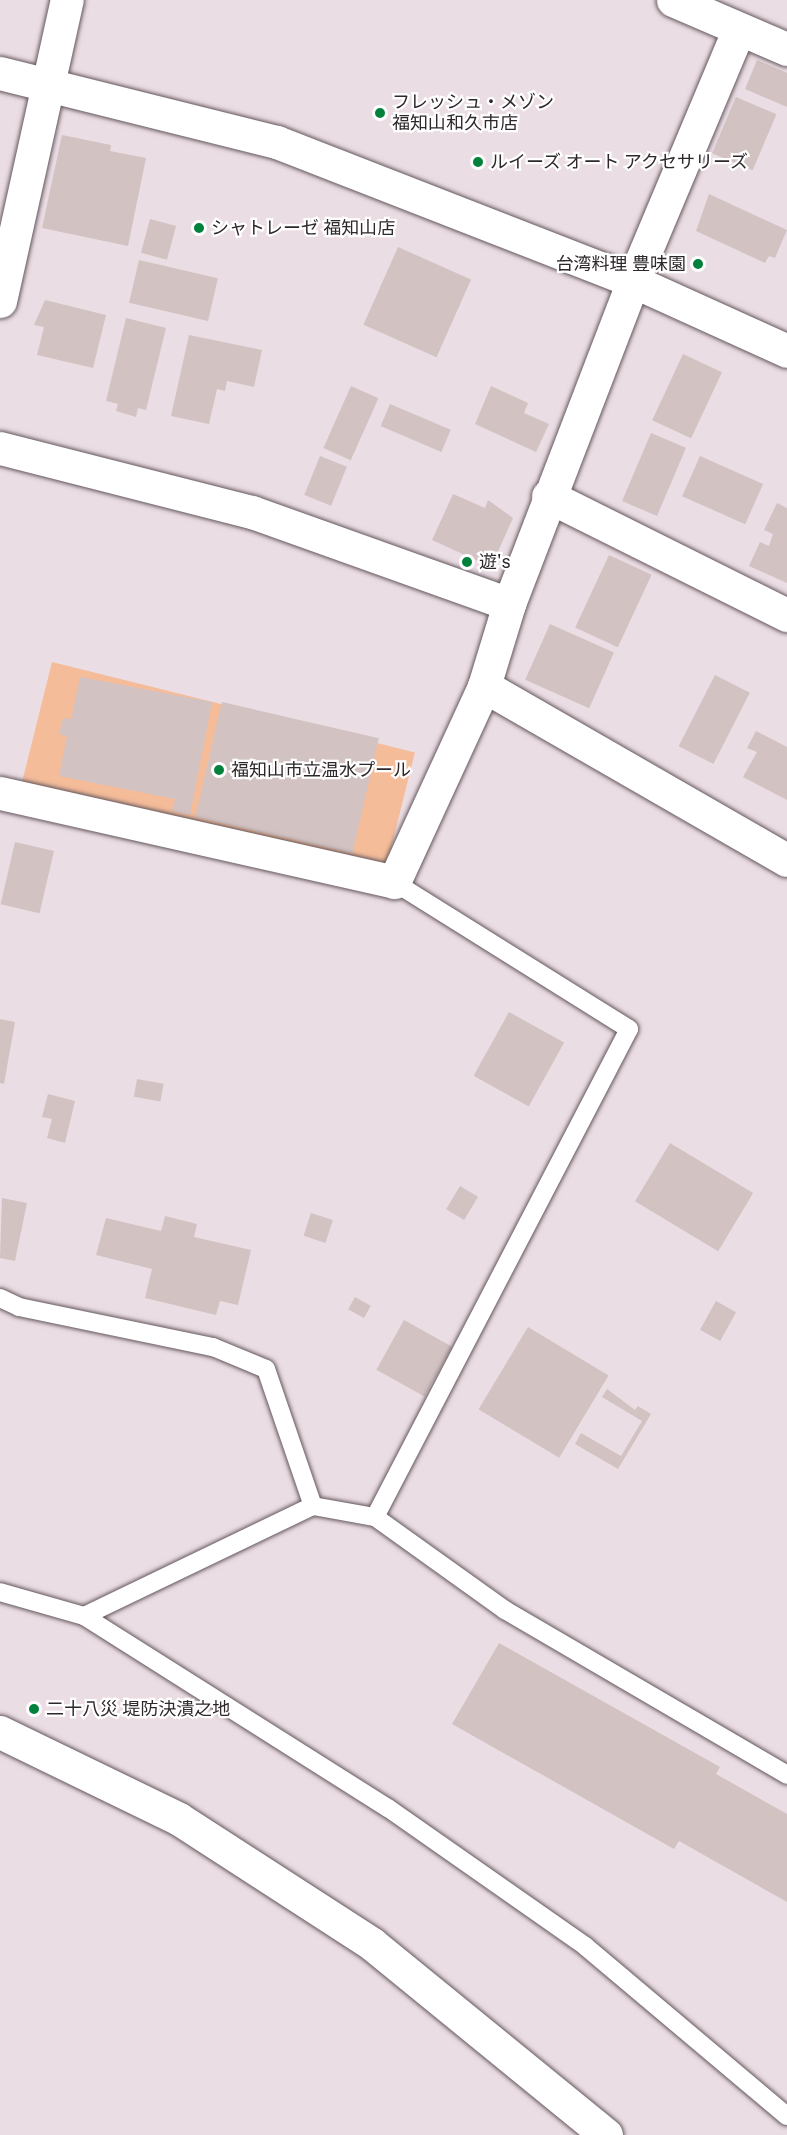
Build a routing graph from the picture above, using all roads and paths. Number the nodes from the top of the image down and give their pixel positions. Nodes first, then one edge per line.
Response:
1 (67, 0) edge
2 (673, 0) edge
3 (739, 29) junction
4 (787, 48) edge
5 (0, 73) edge
6 (49, 85) junction
7 (633, 281) junction
8 (0, 301) edge
9 (787, 351) edge
10 (0, 448) edge
11 (548, 496) junction
12 (509, 604) junction
13 (787, 615) edge
14 (484, 686) junction
15 (0, 793) edge
16 (787, 860) edge
17 (394, 882) junction
18 (0, 1298) edge
19 (313, 1506) junction
20 (375, 1517) junction
21 (0, 1592) edge
22 (84, 1616) junction
23 (0, 1732) edge
24 (787, 1775) edge
25 (787, 2116) edge
26 (606, 2135) edge

1 - 6 street
2 - 3 street
3 - 4 street
3 - 7 street
5 - 6 street
6 - 7 street
6 - 8 street
7 - 9 street
7 - 11 street
10 - 12 street
11 - 12 street
11 - 13 street
12 - 14 street
14 - 16 street
14 - 17 street
15 - 17 street
17 - 20 lane
18 - 19 lane
19 - 20 lane
19 - 22 lane
20 - 24 lane
21 - 22 lane
22 - 25 lane
23 - 26 street

